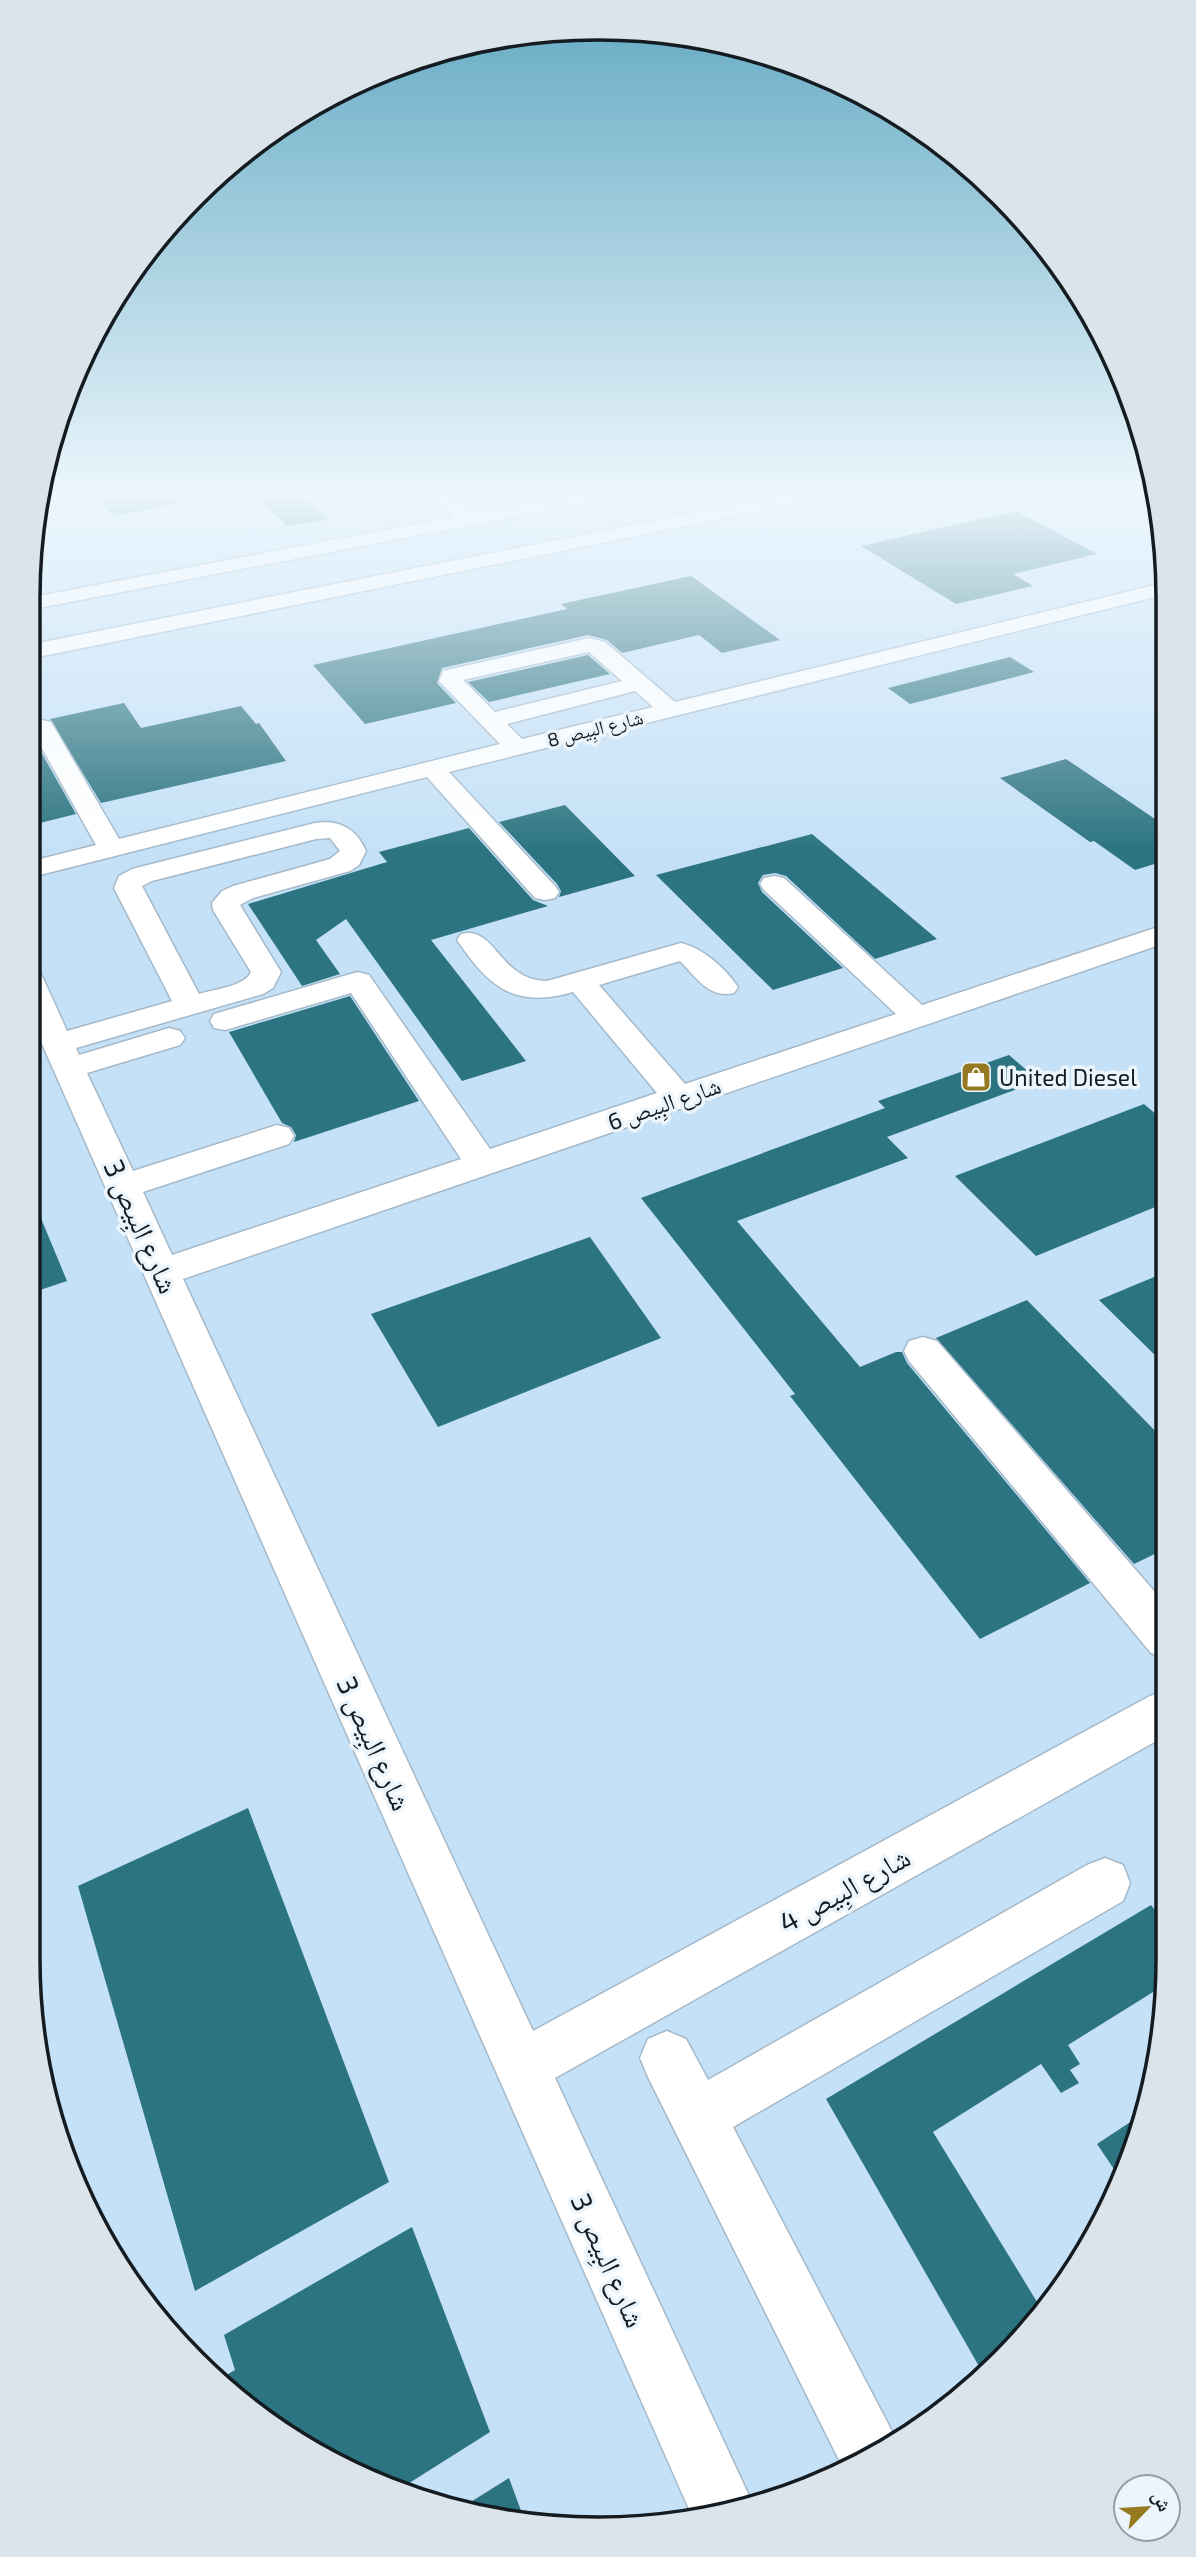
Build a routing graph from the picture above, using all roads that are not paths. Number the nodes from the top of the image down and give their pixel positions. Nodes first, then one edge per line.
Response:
1 (133, 613) edge
2 (220, 613) edge
3 (1064, 613) edge
4 (40, 632) edge
5 (40, 650) edge
6 (640, 684) junction
7 (670, 710) junction
8 (490, 721) junction
9 (43, 727) dead end
10 (517, 748) junction
11 (432, 768) junction
12 (112, 849) junction
13 (40, 867) edge
14 (774, 884) dead end
15 (545, 892) dead end
16 (1156, 937) edge
17 (471, 940) dead end
18 (579, 981) junction
19 (723, 987) dead end
20 (40, 1004) edge
21 (190, 1006) junction
22 (917, 1017) junction
23 (64, 1055) junction
24 (679, 1098) junction
25 (277, 1136) dead end
26 (482, 1164) junction
27 (124, 1186) junction
28 (163, 1272) junction
29 (923, 1351) dead end
30 (1156, 1626) edge
31 (1156, 1717) edge
32 (1105, 1883) dead end
33 (667, 2058) dead end
34 (521, 2067) junction
35 (697, 2117) junction
36 (867, 2447) edge
37 (719, 2503) edge

1 - 4 street
2 - 5 street
3 - 7 street, شارع البِيص 8
6 - 7 street
6 - 8 street
6 - 8 street
7 - 10 street, شارع البِيص 8
8 - 10 street
9 - 12 street
10 - 11 street, شارع البِيص 8
11 - 12 street, شارع البِيص 8
11 - 15 street
12 - 13 street, شارع البِيص 8
14 - 22 street
16 - 22 street, شارع البِيص 6
17 - 18 street
18 - 19 street
18 - 24 street
20 - 23 street, شارع البِيص 3
21 - 21 street
21 - 23 street
22 - 24 street, شارع البِيص 6
23 - 26 street
23 - 27 street, شارع البِيص 3
24 - 26 street, شارع البِيص 6
25 - 27 lane
26 - 28 street, شارع البِيص 6
27 - 28 street, شارع البِيص 3
28 - 34 street, شارع البِيص 3
29 - 30 street
31 - 34 street, شارع البِيص 4
32 - 35 street
33 - 35 street
34 - 37 street, شارع البِيص 3
35 - 36 street

